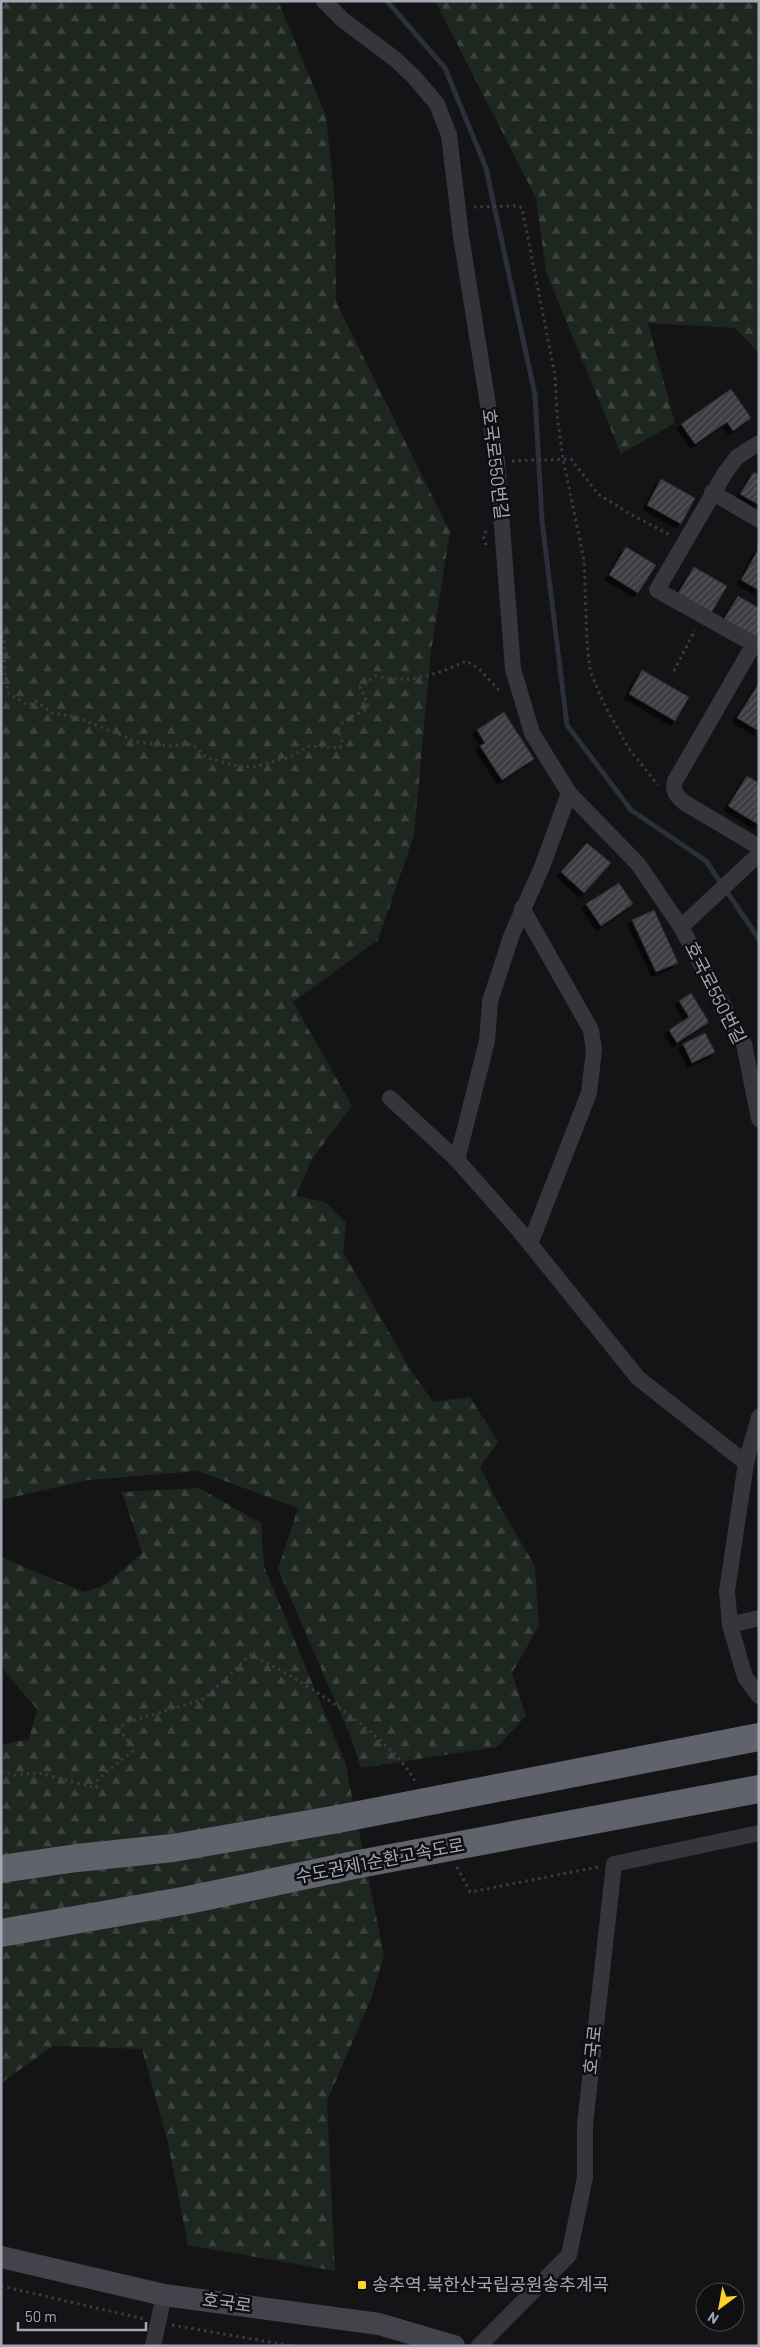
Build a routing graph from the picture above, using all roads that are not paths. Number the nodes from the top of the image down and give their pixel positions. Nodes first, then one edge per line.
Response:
1 (324, 1) edge
2 (759, 443) edge
3 (712, 492) junction
4 (759, 520) edge
5 (756, 645) edge
6 (569, 793) junction
7 (756, 854) edge
8 (522, 908) junction
9 (681, 927) junction
10 (390, 1098) dead end
11 (759, 1118) edge
12 (457, 1160) junction
13 (530, 1244) junction
14 (759, 1417) edge
15 (746, 1463) junction
16 (759, 1618) edge
17 (730, 1625) junction
18 (759, 1696) edge
19 (759, 1737) edge
20 (759, 1789) edge
21 (759, 1833) edge
22 (1, 1869) edge
23 (1, 1932) edge
24 (1, 2257) edge
25 (164, 2295) junction
26 (153, 2346) edge
27 (454, 2346) edge
28 (479, 2346) edge

1 - 6 street, 호국로550번길
2 - 3 street
3 - 4 street
3 - 5 street
5 - 7 street, 호국로550번길
6 - 8 street
6 - 9 street, 호국로550번길
7 - 9 street, 호국로550번길
8 - 12 street
8 - 13 street
9 - 11 street, 호국로550번길
10 - 12 street
12 - 13 street
13 - 15 street
14 - 15 street
15 - 17 street
16 - 17 street
17 - 18 street
19 - 22 highway, bridge
20 - 23 highway, 수도권제1순환고속도로, bridge
21 - 28 street, 호국로
24 - 25 street, 호국로
25 - 26 street
25 - 27 street, 호국로

